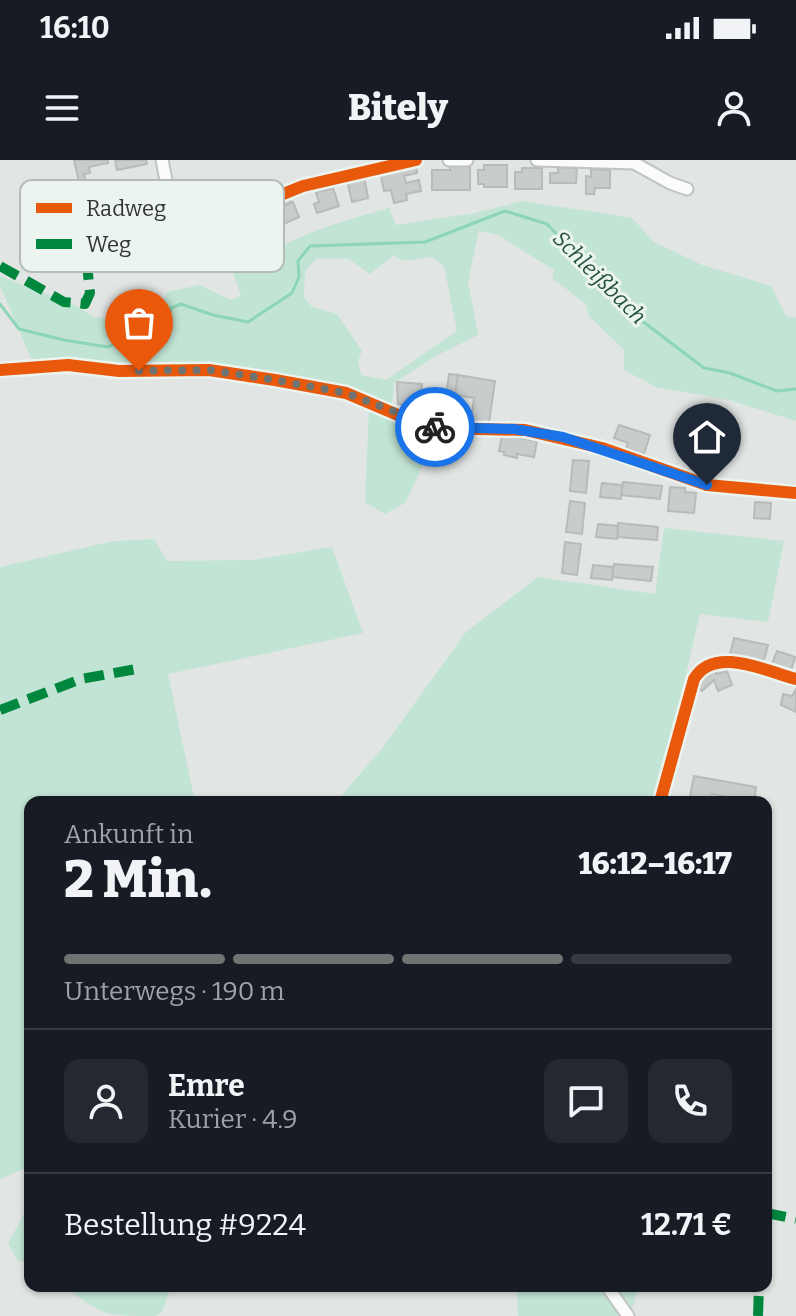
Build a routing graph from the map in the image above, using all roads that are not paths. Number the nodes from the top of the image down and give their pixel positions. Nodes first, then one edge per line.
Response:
1 (162, 160) edge
2 (416, 160) edge
3 (449, 160) edge
4 (467, 160) edge
5 (537, 160) edge
6 (166, 180) edge
7 (687, 189) dead end
8 (284, 194) edge
9 (0, 370) edge
10 (796, 493) edge
11 (796, 679) edge
12 (662, 796) edge
13 (611, 1292) edge
14 (628, 1316) edge

1 - 6 street
2 - 8 street
3 - 4 street
5 - 7 street
9 - 10 street
11 - 12 street
13 - 14 street

